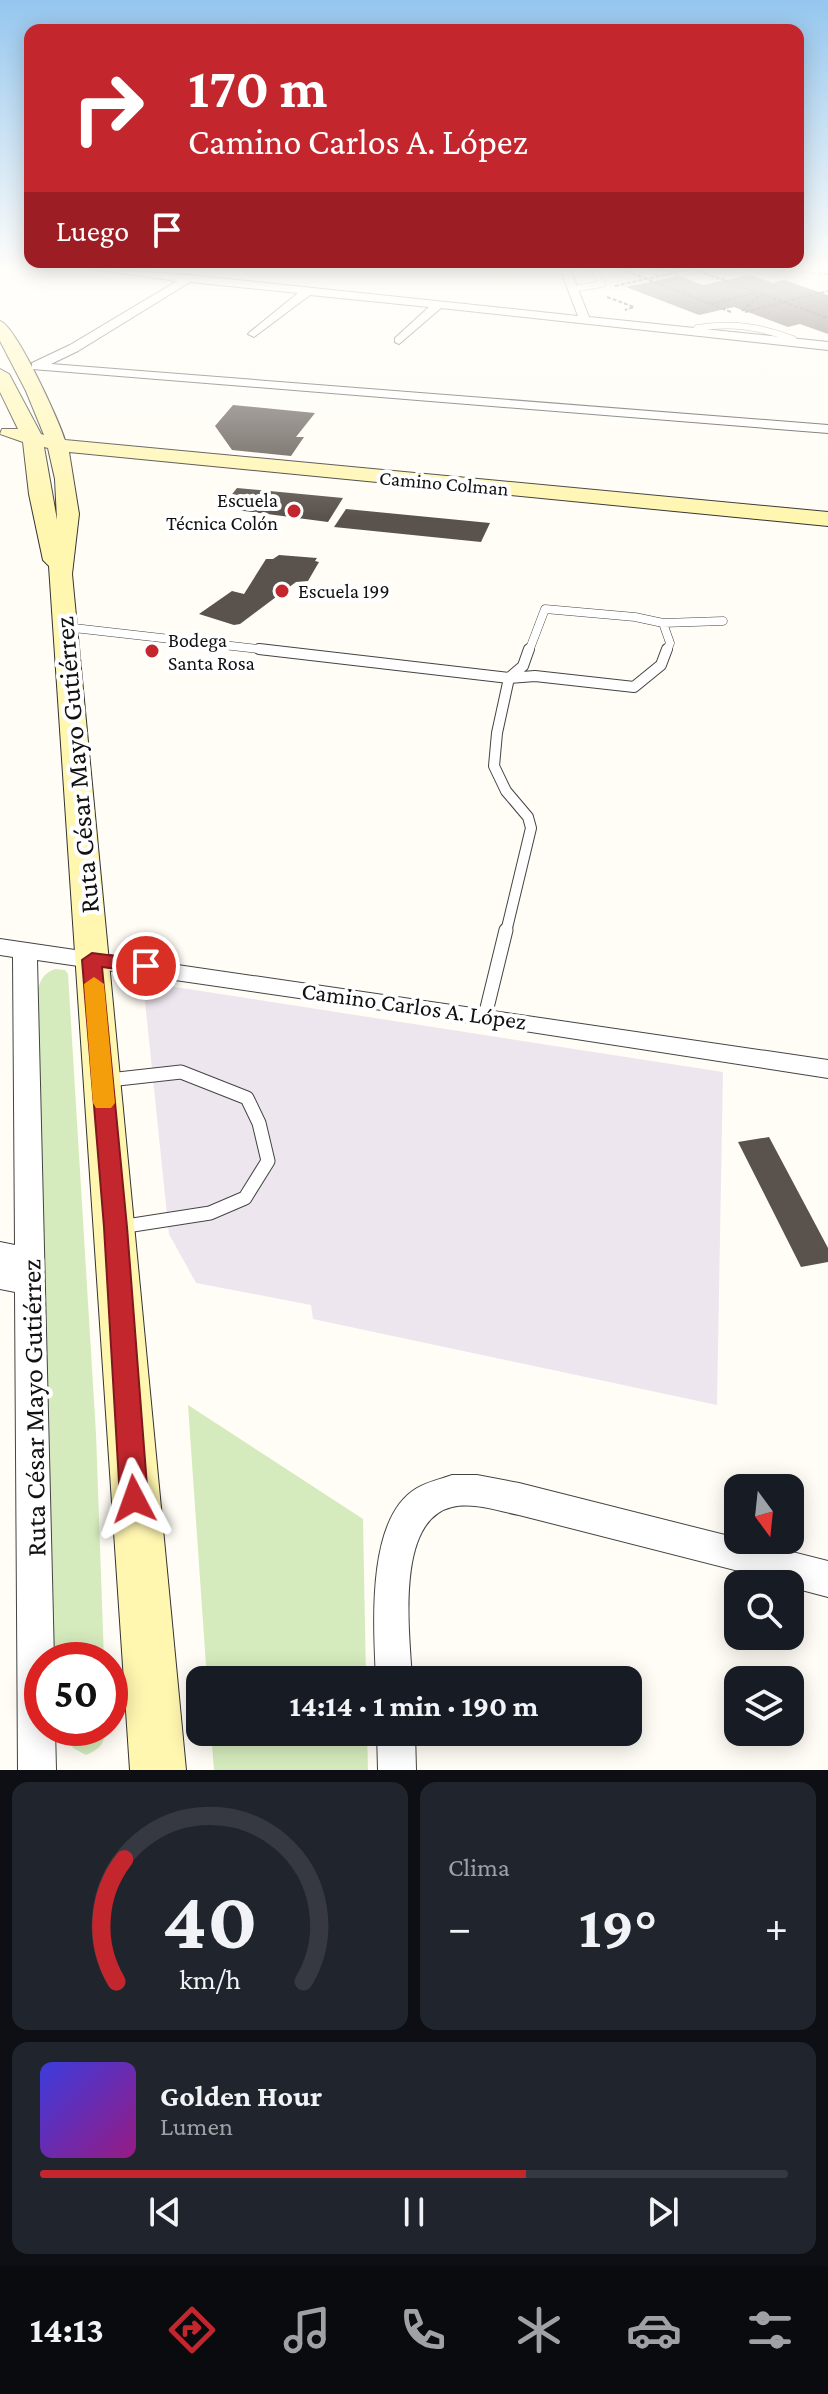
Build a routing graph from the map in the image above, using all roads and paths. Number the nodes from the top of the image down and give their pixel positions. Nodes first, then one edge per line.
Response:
1 (12, 352) edge
2 (64, 352) edge
3 (65, 352) edge
4 (49, 360) junction
5 (28, 368) junction
6 (73, 368) junction
7 (3, 379) edge
8 (828, 429) edge
9 (33, 436) edge
10 (828, 519) edge
11 (60, 574) junction
12 (723, 621) dead end
13 (663, 623) junction
14 (64, 627) junction
15 (509, 678) junction
16 (12, 949) edge
17 (92, 960) junction
18 (485, 1016) junction
19 (828, 1069) edge
20 (102, 1081) junction
21 (115, 1227) junction
22 (0, 1254) edge
23 (31, 1272) junction
24 (0, 1277) edge
25 (828, 1579) edge
26 (394, 1666) edge
27 (396, 1746) edge
28 (37, 1770) edge
29 (158, 1770) edge
30 (397, 1770) edge

1 - 5 main road
2 - 5 street
3 - 4 street
4 - 5 street
4 - 6 street
5 - 6 street
5 - 7 street
5 - 9 main road
6 - 8 street
7 - 9 main road
9 - 10 main road, Camino Colman
9 - 11 main road, Ruta César Mayo Gutiérrez
9 - 11 main road, Ruta César Mayo Gutiérrez
11 - 14 main road, Ruta César Mayo Gutiérrez
12 - 13 lane
13 - 15 lane
13 - 15 lane
14 - 15 lane
14 - 17 main road, Ruta César Mayo Gutiérrez
15 - 18 lane
16 - 17 street, Camino Carlos A. López
16 - 23 street, Ruta César Mayo Gutiérrez
17 - 18 street, Camino Carlos A. López
17 - 20 main road, Ruta César Mayo Gutiérrez
18 - 19 street, Camino Carlos A. López
20 - 21 main road, Ruta César Mayo Gutiérrez
20 - 21 lane
21 - 29 main road, Ruta César Mayo Gutiérrez
22 - 23 street
23 - 24 street
23 - 28 street, Ruta César Mayo Gutiérrez
25 - 26 street
27 - 30 street

